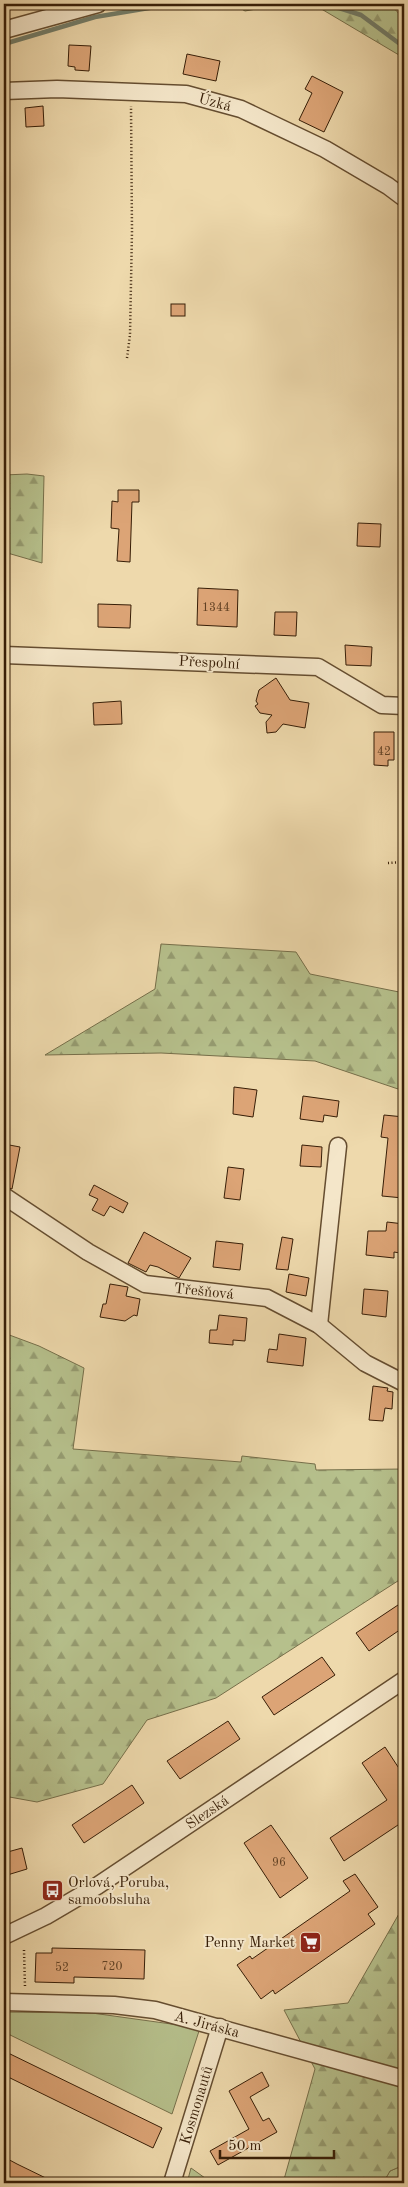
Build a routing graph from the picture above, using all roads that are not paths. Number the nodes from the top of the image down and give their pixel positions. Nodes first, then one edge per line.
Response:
1 (98, 4) edge
2 (4, 30) edge
3 (4, 91) edge
4 (404, 198) edge
5 (4, 655) edge
6 (404, 706) edge
7 (338, 1146) dead end
8 (4, 1196) edge
9 (320, 1325) junction
10 (404, 1383) edge
11 (404, 1680) edge
12 (4, 1936) edge
13 (4, 2002) edge
14 (220, 2026) junction
15 (404, 2079) edge
16 (172, 2183) edge

1 - 2 street
3 - 4 street, Úzká
5 - 6 street, Přespolní
7 - 9 street
8 - 9 street, Třešňová
9 - 10 street, Třešňová
11 - 12 street, Slezská
13 - 14 street, A. Jiráska
14 - 15 street, A. Jiráska
14 - 16 street, Kosmonautů

